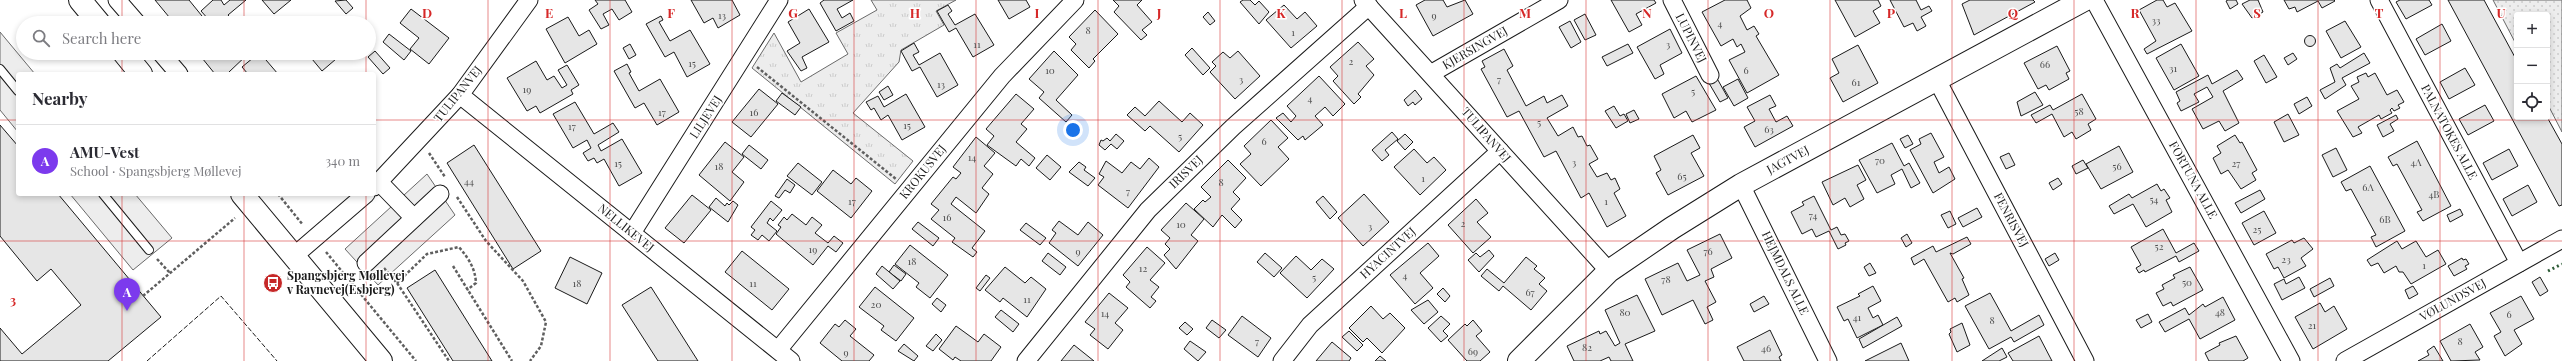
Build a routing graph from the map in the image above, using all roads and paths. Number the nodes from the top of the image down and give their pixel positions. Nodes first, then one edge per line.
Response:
1 (80, 0) edge
2 (118, 0) edge
3 (529, 0) edge
4 (779, 0) edge
5 (1075, 0) edge
6 (1559, 0) edge
7 (1672, 0) edge
8 (2084, 0) edge
9 (2094, 0) edge
10 (2379, 0) edge
11 (1366, 3) edge
12 (93, 16) edge
13 (131, 16) edge
14 (745, 57) junction
15 (130, 60) edge
16 (167, 60) edge
17 (0, 69) edge
18 (139, 72) edge
19 (177, 72) edge
20 (1432, 73) junction
21 (1710, 75) dead end
22 (1937, 80) junction
23 (16, 89) edge
24 (460, 95) junction
25 (420, 139) junction
26 (1500, 151) junction
27 (377, 185) edge
28 (1741, 185) junction
29 (446, 188) junction
30 (909, 189) junction
31 (105, 196) edge
32 (280, 196) edge
33 (364, 196) edge
34 (246, 200) edge
35 (414, 218) junction
36 (632, 233) junction
37 (314, 238) junction
38 (2562, 239) edge
39 (150, 250) joint
40 (294, 256) junction
41 (370, 259) joint
42 (2519, 263) junction
43 (453, 266) dead end
44 (1609, 270) junction
45 (170, 273) junction
46 (397, 283) junction
47 (467, 290) junction
48 (143, 296) dead end
49 (778, 350) junction
50 (381, 361) edge
51 (416, 361) edge
52 (449, 361) edge
53 (512, 361) edge
54 (530, 361) edge
55 (791, 361) edge
56 (1026, 361) edge
57 (1282, 361) edge
58 (1519, 361) edge
59 (1828, 361) edge
60 (2085, 361) edge
61 (2291, 361) edge
62 (2345, 361) edge

1 - 12 street
2 - 13 street
3 - 24 street, TULIPANVEJ
4 - 14 street, LILJEVEJ
5 - 30 street, KROKUSVEJ
6 - 20 street, KJERSINGVEJ
7 - 21 street, LUPINVEJ
8 - 22 street, JAGTVEJ
9 - 61 street, FORTUNA ALLE
10 - 42 street, PALNATOKES ALLE
11 - 20 street, TULIPANVEJ
11 - 56 street, IRISVEJ
14 - 30 path
14 - 36 street, LILJEVEJ
15 - 18 street
16 - 19 street
17 - 23 lane
20 - 26 street, TULIPANVEJ
22 - 28 street, JAGTVEJ
22 - 60 street, FENRISVEJ
24 - 25 street, TULIPANVEJ
24 - 36 street, NELLIKEVEJ
25 - 27 street, TULIPANVEJ
25 - 29 path
26 - 44 street, TULIPANVEJ
26 - 57 street, HYACINTVEJ
27 - 35 street, TULIPANVEJ
28 - 44 street, JAGTVEJ
28 - 59 street, HEJMDALS ALLE
29 - 35 street
29 - 54 path
30 - 49 street, KROKUSVEJ
31 - 39 lane
32 - 37 path
33 - 37 street
34 - 40 street
34 - 45 path
35 - 41 street
36 - 49 street, NELLIKEVEJ
37 - 40 street
37 - 51 path
38 - 42 street, VØLUNDSVEJ
39 - 45 path
40 - 50 street
41 - 46 path
42 - 62 street, VØLUNDSVEJ
43 - 47 path
44 - 58 street, JAGTVEJ
45 - 48 path
46 - 47 path
46 - 52 path
47 - 53 path
49 - 55 street, NELLIKEVEJ

